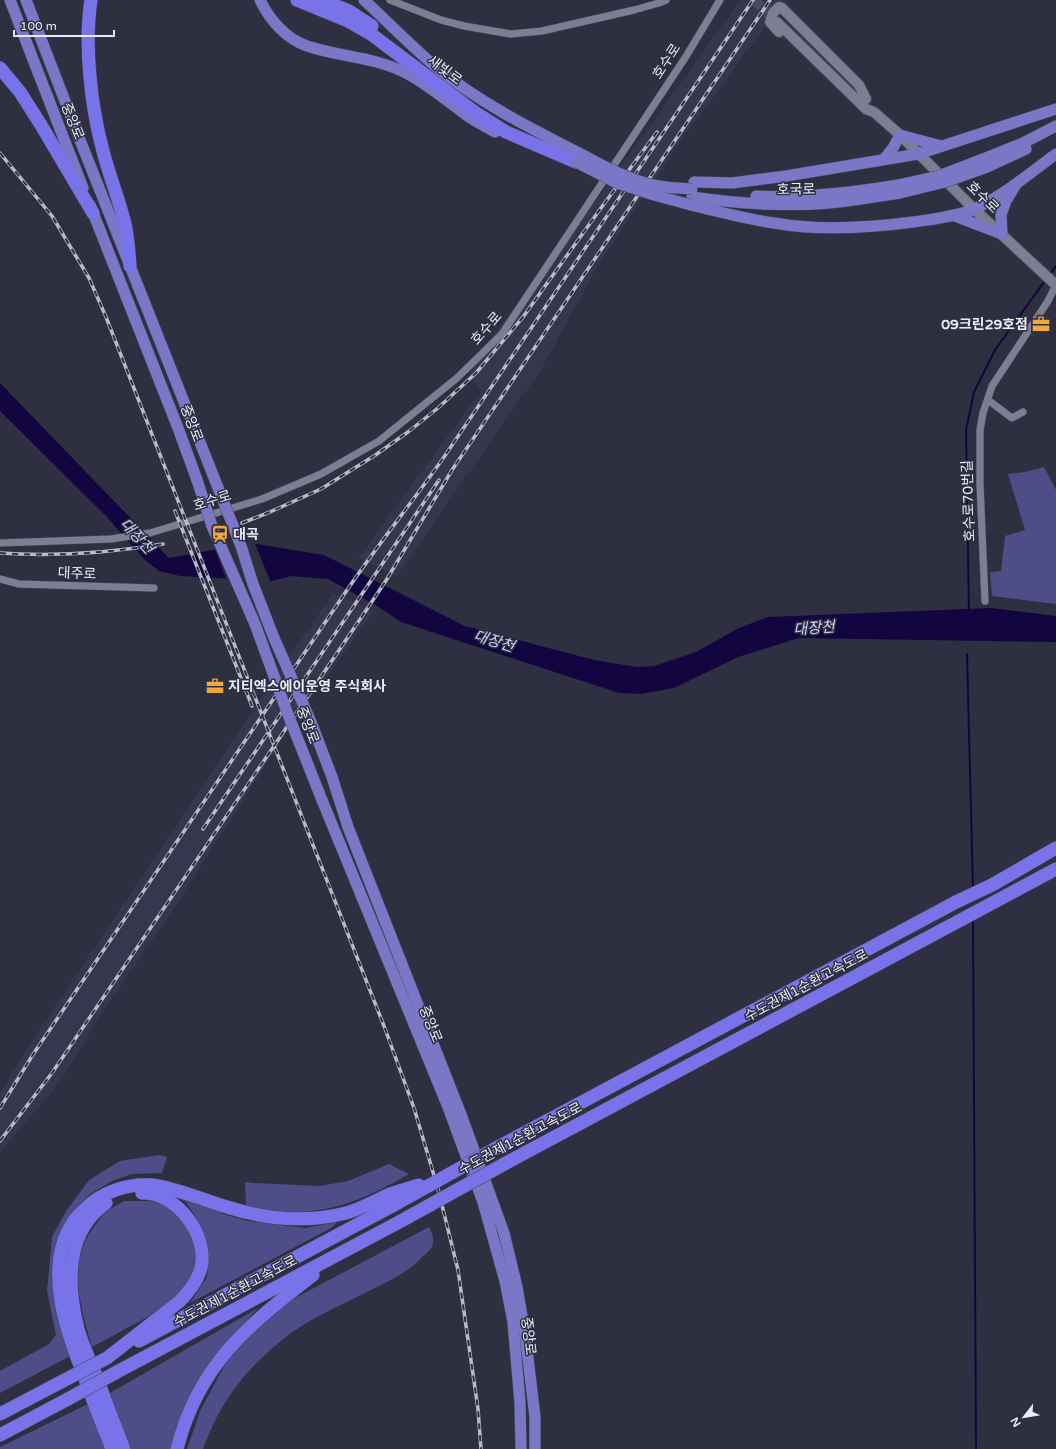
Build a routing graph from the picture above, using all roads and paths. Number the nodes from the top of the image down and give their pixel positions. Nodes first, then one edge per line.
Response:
1 (10, 0) edge
2 (26, 0) edge
3 (34, 0) edge
4 (91, 0) edge
5 (260, 0) edge
6 (297, 0) edge
7 (322, 0) edge
8 (364, 0) edge
9 (390, 0) edge
10 (666, 0) edge
11 (720, 0) edge
12 (779, 20) tunnel mouth
13 (37, 31) junction
14 (0, 68) edge
15 (862, 100) junction
16 (1056, 109) edge
17 (1056, 126) edge
18 (1056, 134) edge
19 (900, 135) junction
20 (942, 146) junction
21 (918, 154) junction
22 (1056, 154) edge
23 (580, 159) junction
24 (884, 159) junction
25 (985, 163) junction
26 (1018, 182) junction
27 (692, 193) junction
28 (974, 209) junction
29 (93, 213) junction
30 (955, 216) junction
31 (1002, 234) junction
32 (130, 266) junction
33 (1056, 285) edge
34 (988, 400) junction
35 (1023, 412) dead end
36 (0, 543) edge
37 (0, 579) edge
38 (154, 588) dead end
39 (985, 601) dead end
40 (1056, 848) edge
41 (1056, 869) edge
42 (392, 1199) junction
43 (341, 1252) junction
44 (107, 1358) junction
45 (0, 1414) edge
46 (0, 1435) edge
47 (112, 1449) edge
48 (124, 1449) edge
49 (177, 1449) edge
50 (521, 1449) edge
51 (535, 1449) edge

1 - 29 main road, 중앙로
2 - 13 main road, 중앙로
3 - 13 main road
4 - 32 highway
5 - 23 main road
6 - 23 highway, 새빛로
7 - 23 highway, 새빛로
8 - 23 main road
9 - 10 street
11 - 36 street, 호수로
12 - 15 main road, 호수로
13 - 32 main road, 중앙로
14 - 29 highway
15 - 15 main road
15 - 19 main road, 호수로
16 - 20 main road
17 - 25 main road
18 - 25 main road
19 - 20 main road
19 - 21 main road, 호수로
19 - 24 main road
20 - 21 main road
21 - 24 main road
21 - 28 main road, 호수로
22 - 26 main road
23 - 27 main road, bridge
24 - 27 main road
25 - 27 main road, 호국로, bridge
26 - 28 main road
26 - 31 main road
27 - 30 main road
28 - 30 main road
28 - 31 main road, 호수로
29 - 50 main road, 중앙로, bridge
30 - 31 main road
31 - 33 main road, 호수로
32 - 51 main road, 중앙로, bridge
33 - 34 street, 호수로70번길
34 - 35 street
34 - 39 street, 호수로70번길
37 - 38 street, 대주로
40 - 42 highway, 수도권제1순환고속도로, bridge
41 - 43 highway, 수도권제1순환고속도로, bridge
42 - 44 highway, 수도권제1순환고속도로
42 - 47 highway
43 - 46 highway, 수도권제1순환고속도로, bridge
43 - 49 highway
44 - 45 highway, 수도권제1순환고속도로, bridge
44 - 48 highway

